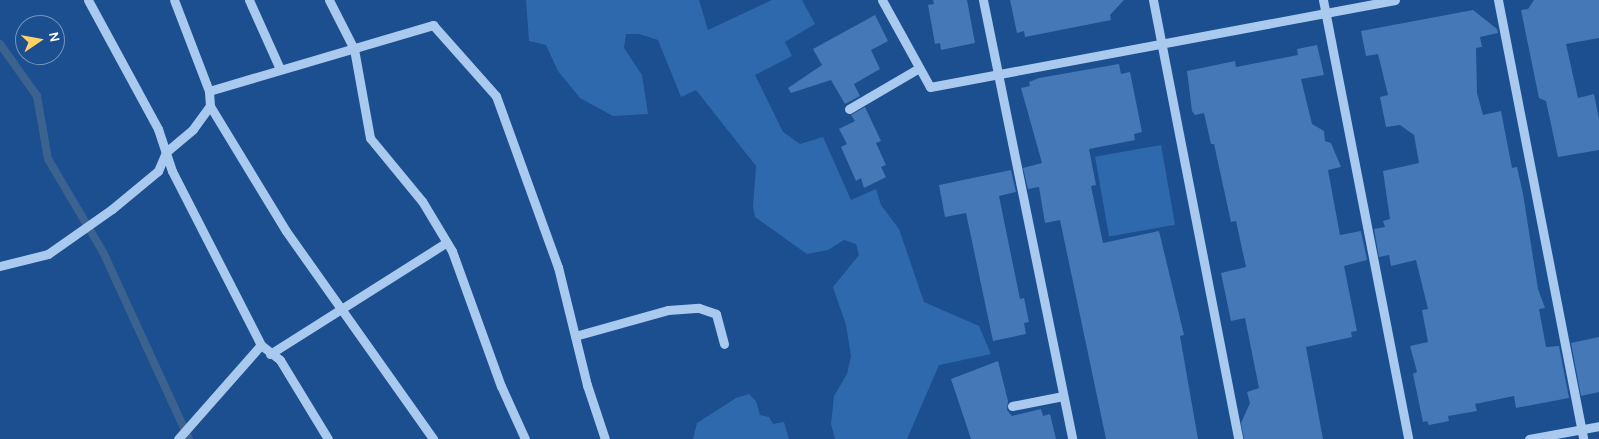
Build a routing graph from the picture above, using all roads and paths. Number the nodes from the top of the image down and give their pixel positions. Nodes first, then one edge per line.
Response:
1 (88, 0) edge
2 (174, 0) edge
3 (250, 0) edge
4 (329, 0) edge
5 (882, 0) edge
6 (983, 0) edge
7 (1153, 0) edge
8 (1323, 0) edge
9 (1395, 0) edge
10 (1498, 0) edge
11 (1325, 13) junction
12 (1160, 42) junction
13 (354, 49) junction
14 (919, 68) junction
15 (280, 69) junction
16 (997, 73) junction
17 (209, 91) junction
18 (210, 106) junction
19 (848, 109) dead end
20 (166, 152) junction
21 (447, 242) junction
22 (0, 266) edge
23 (340, 310) junction
24 (575, 336) junction
25 (724, 344) dead end
26 (261, 345) junction
27 (270, 354) junction
28 (1063, 396) junction
29 (1012, 406) dead end
30 (1599, 426) edge
31 (1581, 429) junction
32 (178, 439) edge
33 (328, 439) edge
34 (433, 439) edge
35 (525, 439) edge
36 (605, 439) edge
37 (1072, 439) edge
38 (1238, 439) edge
39 (1408, 439) edge
40 (1529, 439) edge
41 (1583, 439) edge

1 - 20 street
2 - 17 street
3 - 15 street
4 - 13 street
5 - 14 street
6 - 16 street
7 - 12 street
8 - 11 street
9 - 11 street
10 - 31 street
11 - 12 street
11 - 39 street
12 - 16 street
12 - 38 street
13 - 15 street
13 - 21 street
13 - 24 street
14 - 16 street
14 - 19 street
15 - 17 street
16 - 28 street
17 - 18 street
18 - 20 street
18 - 23 street
20 - 22 street
20 - 26 street
21 - 23 street
21 - 35 street
23 - 27 street
23 - 34 street
24 - 25 street
24 - 36 street
26 - 27 street
26 - 32 street
27 - 33 street
28 - 29 street
28 - 37 street
30 - 31 street
31 - 40 street
31 - 41 street

